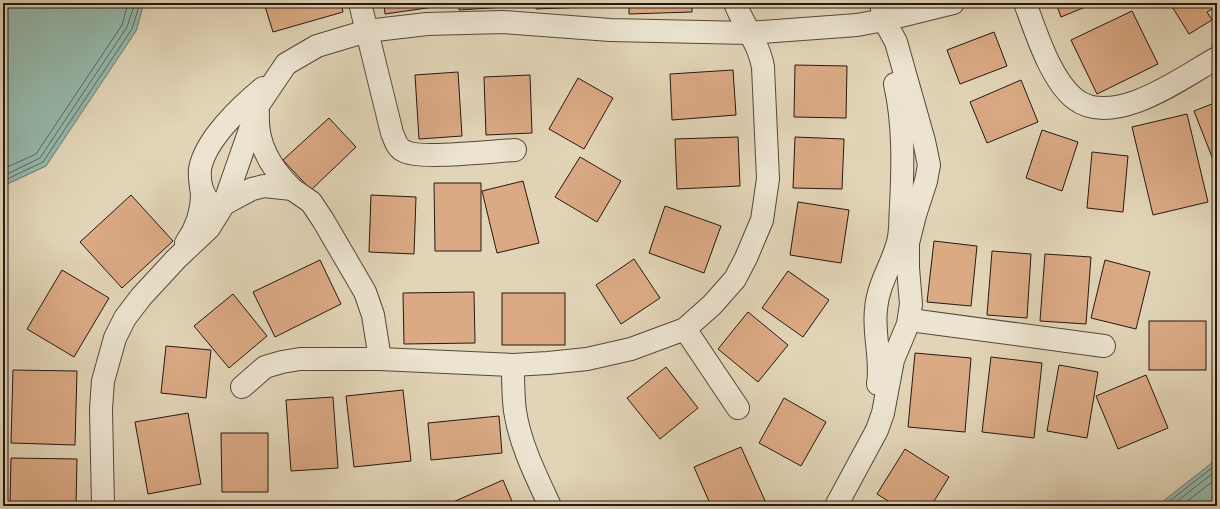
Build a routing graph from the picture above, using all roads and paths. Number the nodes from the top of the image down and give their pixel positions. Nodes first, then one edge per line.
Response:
1 (360, 3) edge
2 (735, 3) edge
3 (953, 3) edge
4 (1025, 3) edge
5 (881, 9) edge
6 (367, 31) junction
7 (749, 33) junction
8 (1217, 58) edge
9 (274, 79) junction
10 (259, 104) junction
11 (243, 147) junction
12 (208, 149) junction
13 (515, 150) dead end
14 (272, 166) junction
15 (201, 186) junction
16 (292, 189) junction
17 (224, 204) junction
18 (176, 259) junction
19 (910, 320) junction
20 (685, 329) junction
21 (1104, 346) dead end
22 (380, 359) junction
23 (513, 365) junction
24 (242, 387) dead end
25 (738, 408) dead end
26 (103, 506) edge
27 (550, 506) edge
28 (821, 506) edge
29 (836, 506) edge

1 - 6 street
2 - 7 street
3 - 5 street
4 - 8 street
5 - 7 street
5 - 19 street
5 - 28 street
6 - 7 street
6 - 9 street
6 - 13 street
7 - 20 street
9 - 10 street
9 - 12 street
10 - 11 street
10 - 14 street
11 - 12 street
11 - 14 street
11 - 17 street
12 - 15 street
14 - 16 street
15 - 17 street
15 - 18 street
16 - 17 street
16 - 22 street
17 - 18 street
18 - 26 street
19 - 21 street
19 - 29 street
20 - 23 street
20 - 25 street
22 - 23 street
22 - 24 street
23 - 27 street

